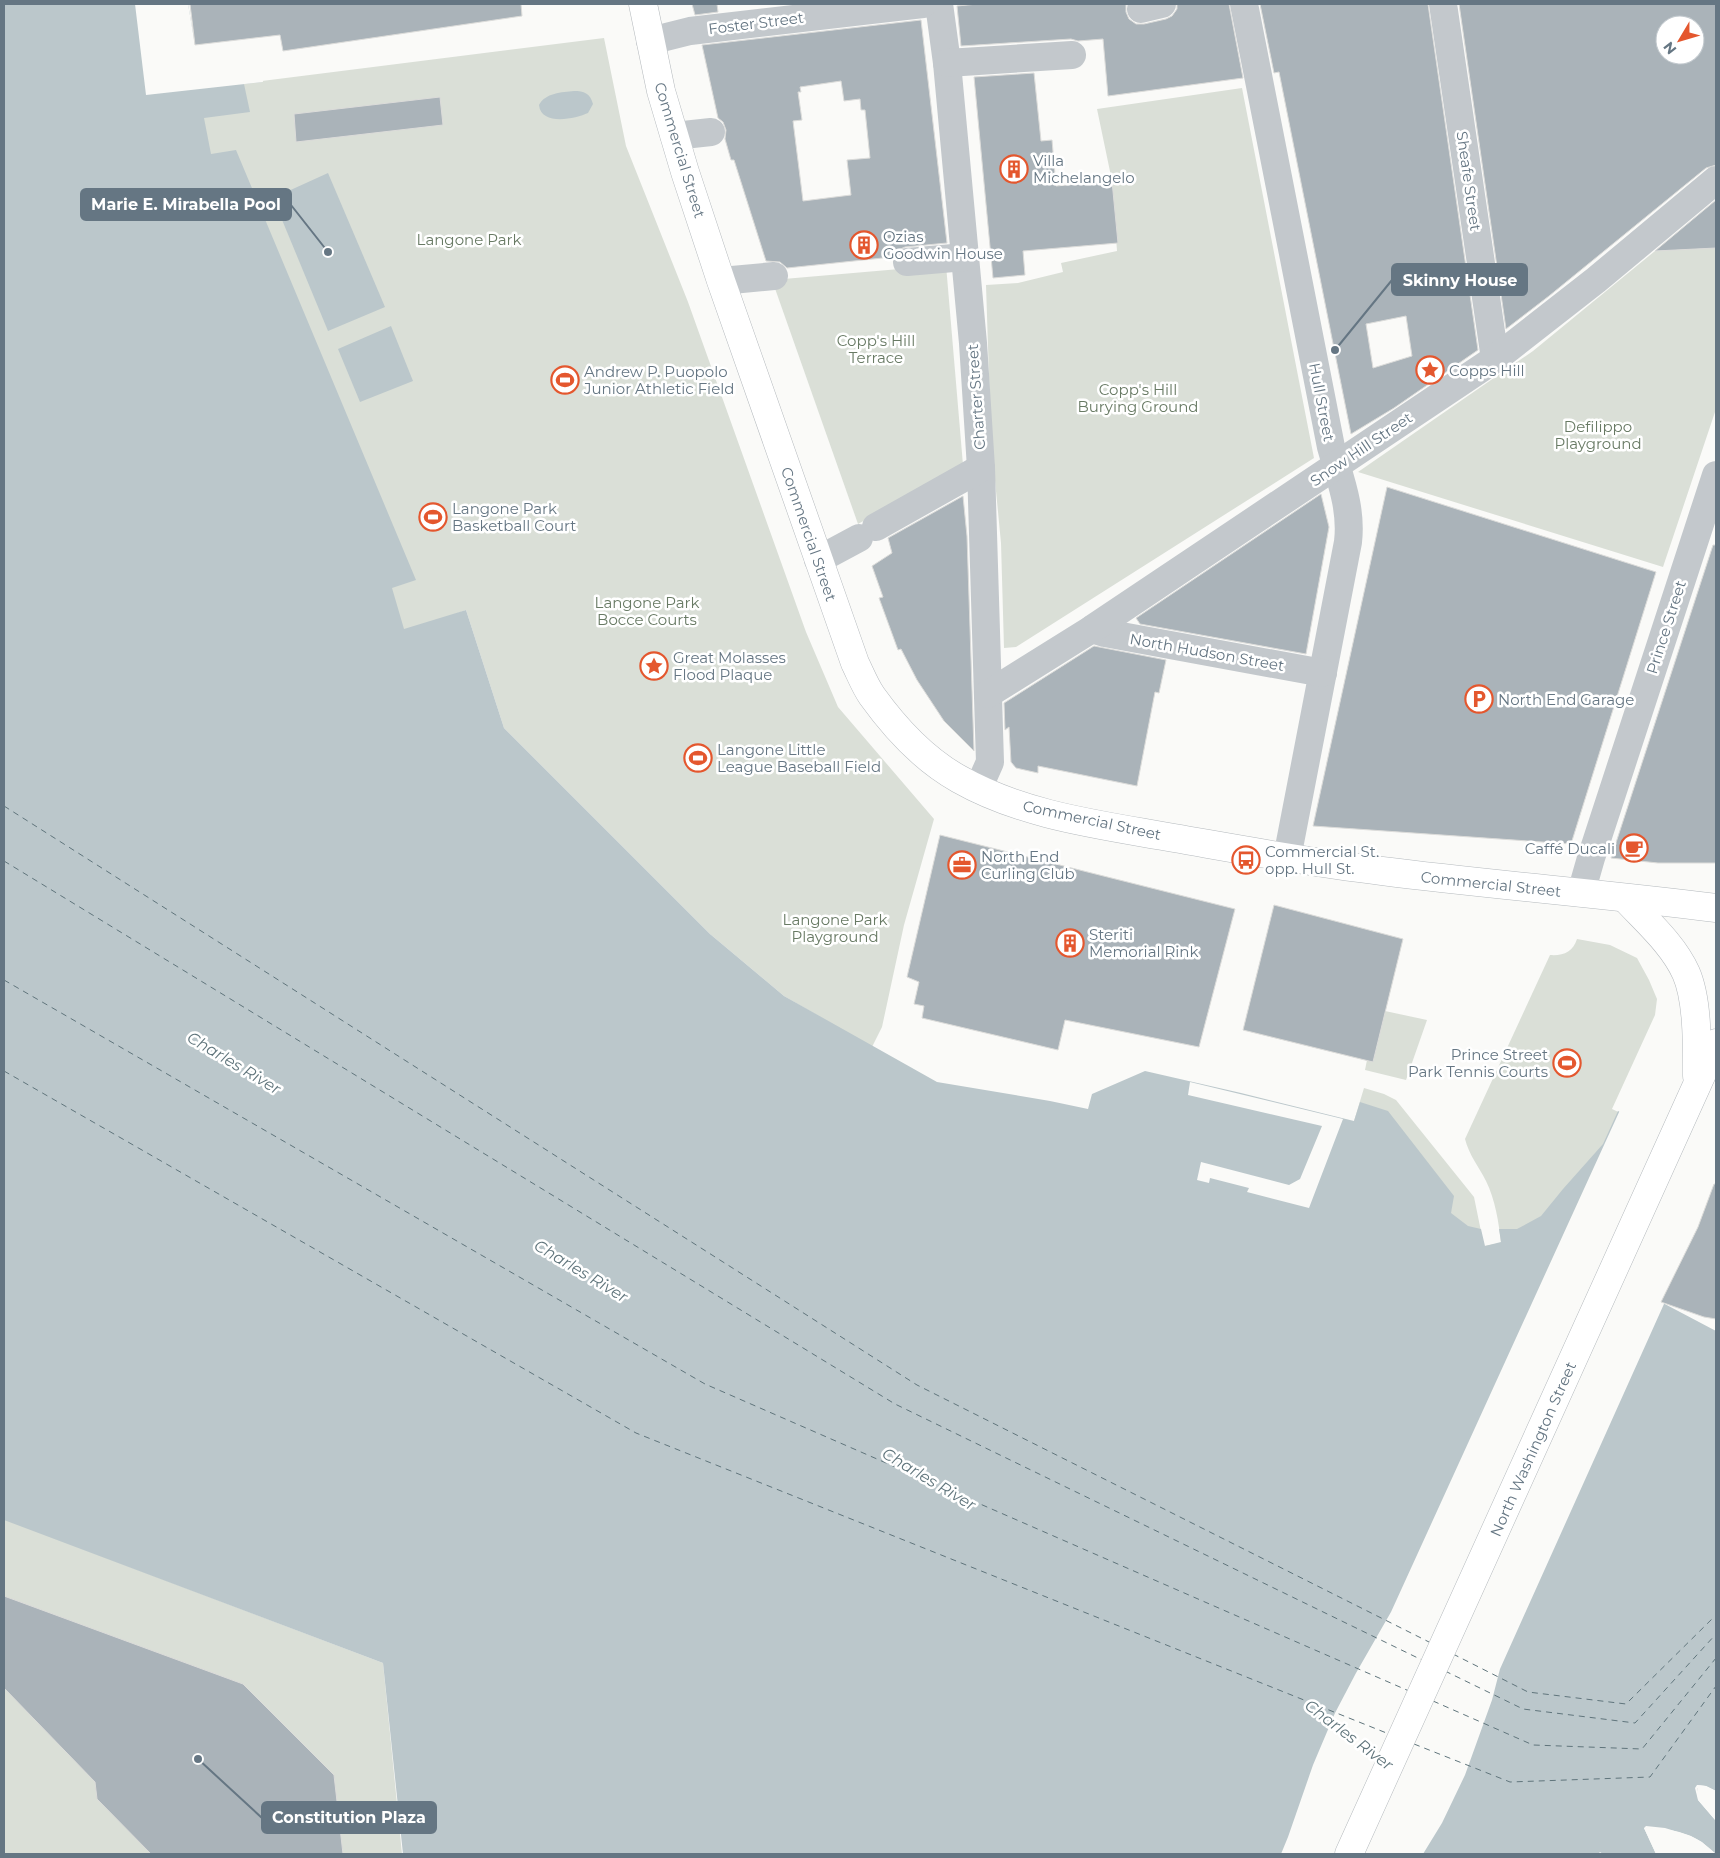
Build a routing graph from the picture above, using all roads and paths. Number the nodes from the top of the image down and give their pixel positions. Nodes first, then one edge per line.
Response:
1 (643, 4) edge
2 (923, 4) edge
3 (939, 4) edge
4 (1244, 4) edge
5 (1443, 4) edge
6 (752, 14) edge
7 (650, 42) junction
8 (1072, 55) dead end
9 (947, 63) junction
10 (711, 132) dead end
11 (674, 136) junction
12 (1716, 180) edge
13 (965, 257) junction
14 (908, 262) dead end
15 (774, 276) dead end
16 (721, 281) junction
17 (1495, 359) junction
18 (1337, 466) junction
19 (981, 468) junction
20 (1714, 492) edge
21 (818, 560) junction
22 (1092, 629) junction
23 (1322, 673) junction
24 (988, 694) junction
25 (978, 789) junction
26 (1287, 858) junction
27 (1582, 893) junction
28 (1625, 898) junction
29 (1716, 908) edge
30 (1716, 1042) edge
31 (1694, 1092) junction
32 (1350, 1854) edge

1 - 7 main road, Commercial Street
2 - 6 street, Foster Street
3 - 9 street, Charter Street
4 - 18 street, Hull Street
5 - 17 street, Sheafe Street
6 - 7 street, Foster Street
7 - 11 main road, Commercial Street
8 - 9 street
9 - 13 street, Charter Street
10 - 11 street
11 - 16 main road, Commercial Street
12 - 17 street, Snow Hill Street
13 - 14 street
13 - 19 street, Charter Street
15 - 16 street
16 - 21 main road, Commercial Street
17 - 18 street, Snow Hill Street
18 - 22 street, Snow Hill Street
18 - 23 street, Hull Street
19 - 21 street
19 - 24 street, Charter Street
20 - 27 street, Prince Street
21 - 25 main road, Commercial Street
22 - 23 street, North Hudson Street
22 - 24 street, Snow Hill Street
23 - 26 street, Hull Street
24 - 25 street, Charter Street
25 - 26 main road, Commercial Street
26 - 27 main road, Commercial Street
27 - 28 main road, Commercial Street
28 - 29 main road, Commercial Street
28 - 31 main road
30 - 31 main road, North Washington Street
31 - 32 main road, North Washington Street

